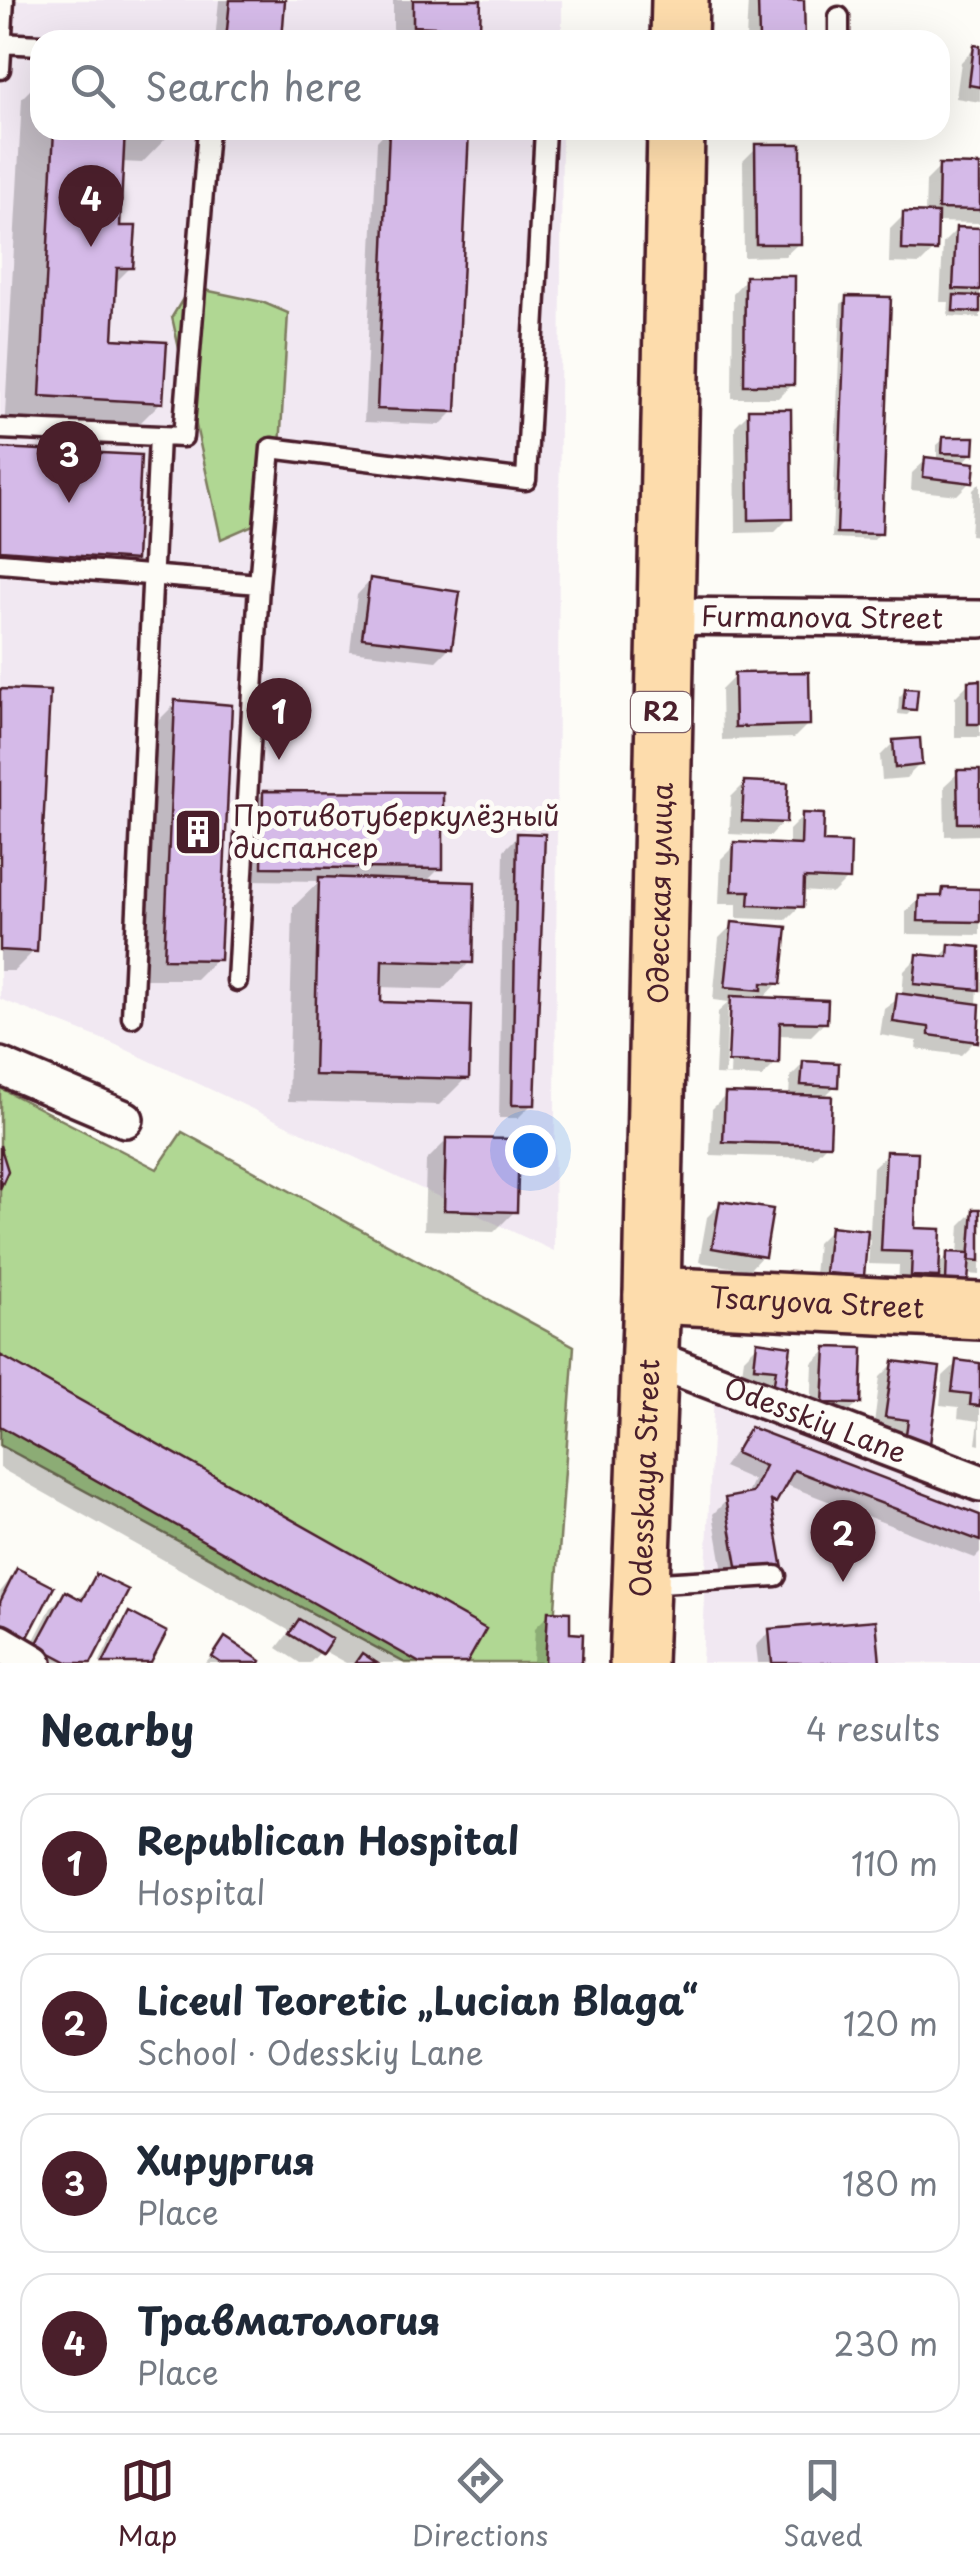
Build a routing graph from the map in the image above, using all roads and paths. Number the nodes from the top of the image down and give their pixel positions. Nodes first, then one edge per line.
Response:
1 (4, 0) edge
2 (680, 0) edge
3 (839, 17) dead end
4 (679, 30) edge
5 (839, 30) edge
6 (1, 43) edge
7 (30, 44) edge
8 (0, 69) edge
9 (207, 140) edge
10 (543, 140) edge
11 (676, 140) edge
12 (0, 429) edge
13 (159, 436) junction
14 (0, 563) edge
15 (152, 576) junction
16 (259, 584) junction
17 (662, 616) junction
18 (980, 619) edge
19 (237, 981) dead end
20 (132, 1017) dead end
21 (0, 1066) edge
22 (125, 1119) dead end
23 (652, 1295) junction
24 (980, 1310) edge
25 (649, 1358) junction
26 (980, 1483) edge
27 (776, 1576) dead end
28 (639, 1584) junction
29 (0, 1643) edge
30 (34, 1663) edge
31 (638, 1663) edge

1 - 6 lane
2 - 4 main road
3 - 5 lane
6 - 7 lane
6 - 8 lane
9 - 13 lane
10 - 16 lane
11 - 17 main road, Одесская улица / R2
12 - 13 lane
13 - 15 lane
14 - 15 lane
15 - 16 lane
15 - 20 lane
16 - 19 lane
17 - 18 street, Furmanova Street
17 - 23 main road, Одесская улица / R2
21 - 22 street
23 - 24 main road, Tsaryova Street
23 - 25 main road, Odesskaya Street / R2
25 - 26 street, Odesskiy Lane
25 - 28 main road, Odesskaya Street / R2
27 - 28 lane
28 - 31 main road, Odesskaya Street / R2
29 - 30 street

